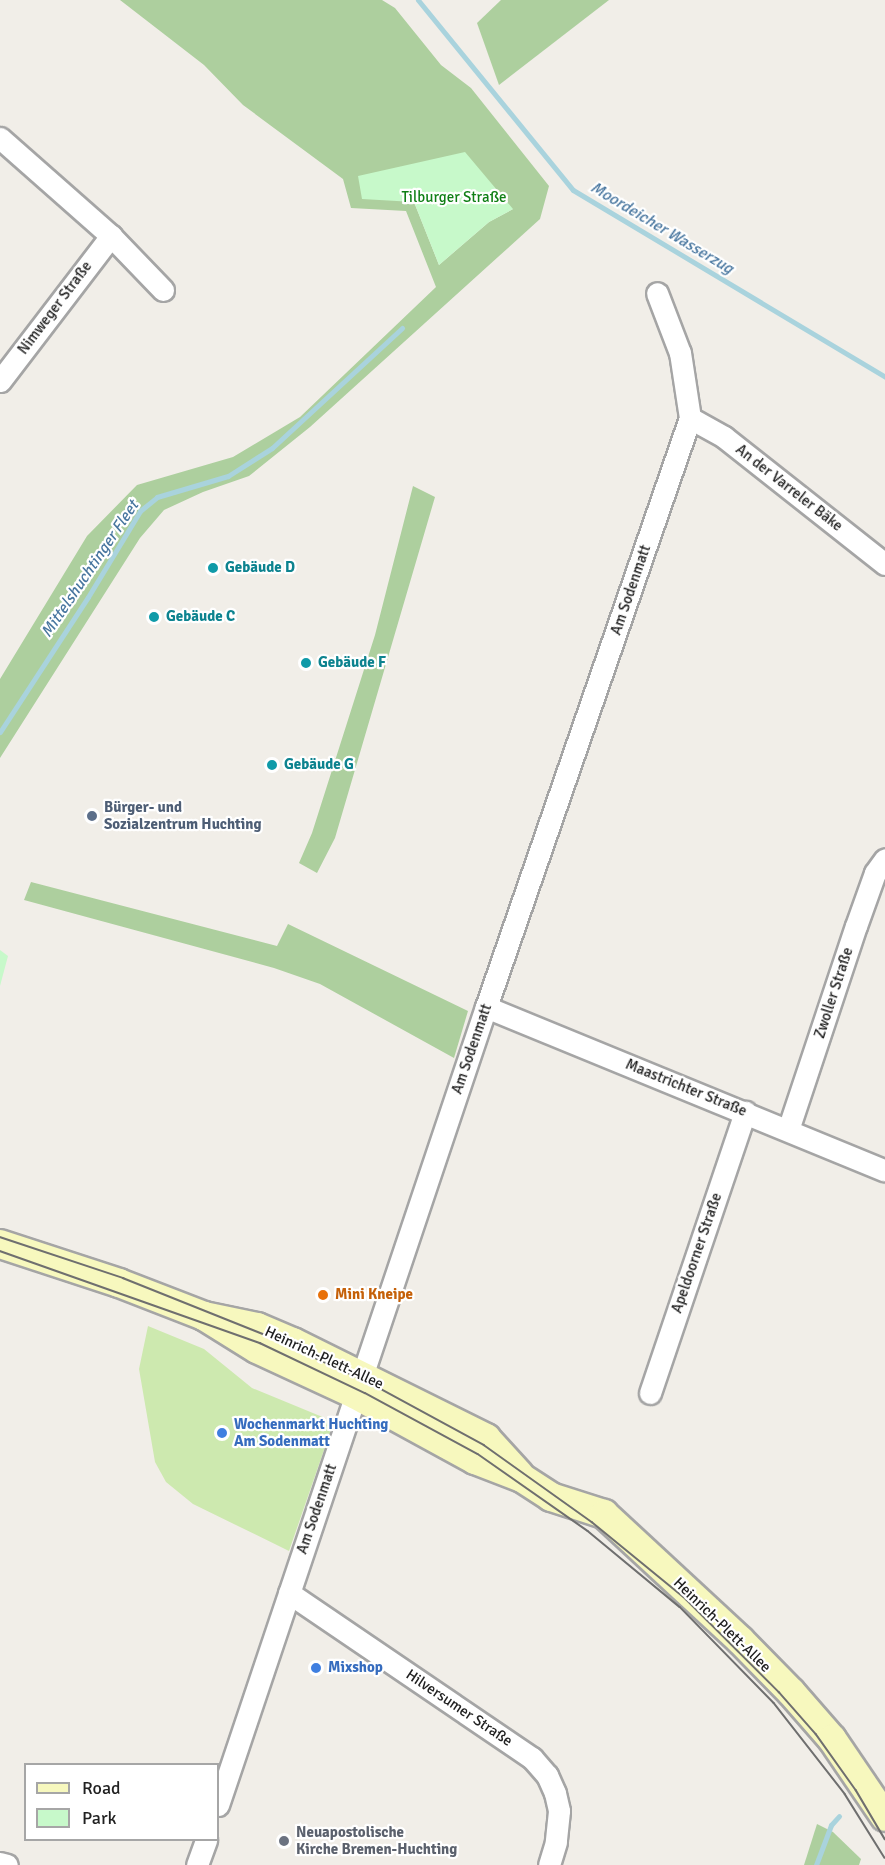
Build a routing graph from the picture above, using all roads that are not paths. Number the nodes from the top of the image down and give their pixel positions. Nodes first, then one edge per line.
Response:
1 (0, 138) edge
2 (111, 236) junction
3 (163, 290) dead end
4 (657, 293) dead end
5 (0, 381) edge
6 (690, 418) junction
7 (885, 564) edge
8 (885, 859) edge
9 (486, 1007) junction
10 (746, 1112) junction
11 (788, 1130) junction
12 (885, 1171) edge
13 (0, 1244) edge
14 (359, 1385) junction
15 (650, 1393) dead end
16 (289, 1593) junction
17 (219, 1802) edge
18 (885, 1817) edge
19 (205, 1841) edge
20 (0, 1863) edge
21 (7, 1865) edge
22 (197, 1865) edge
23 (549, 1865) edge

1 - 2 street
2 - 3 street
2 - 5 street, Nimweger Straße
4 - 6 street, Am Sodenmatt
6 - 7 street, An der Varreler Bäke
6 - 9 street, Am Sodenmatt
8 - 11 street, Zwoller Straße
9 - 10 street, Maastrichter Straße
9 - 14 street, Am Sodenmatt
10 - 11 street, Maastrichter Straße
10 - 15 street, Apeldoorner Straße
11 - 12 street, Maastrichter Straße
13 - 14 main road, Heinrich-Plett-Allee
14 - 16 street, Am Sodenmatt
14 - 18 main road, Heinrich-Plett-Allee
16 - 17 street, Am Sodenmatt
16 - 23 street, Hilversumer Straße
19 - 22 street
20 - 21 street

